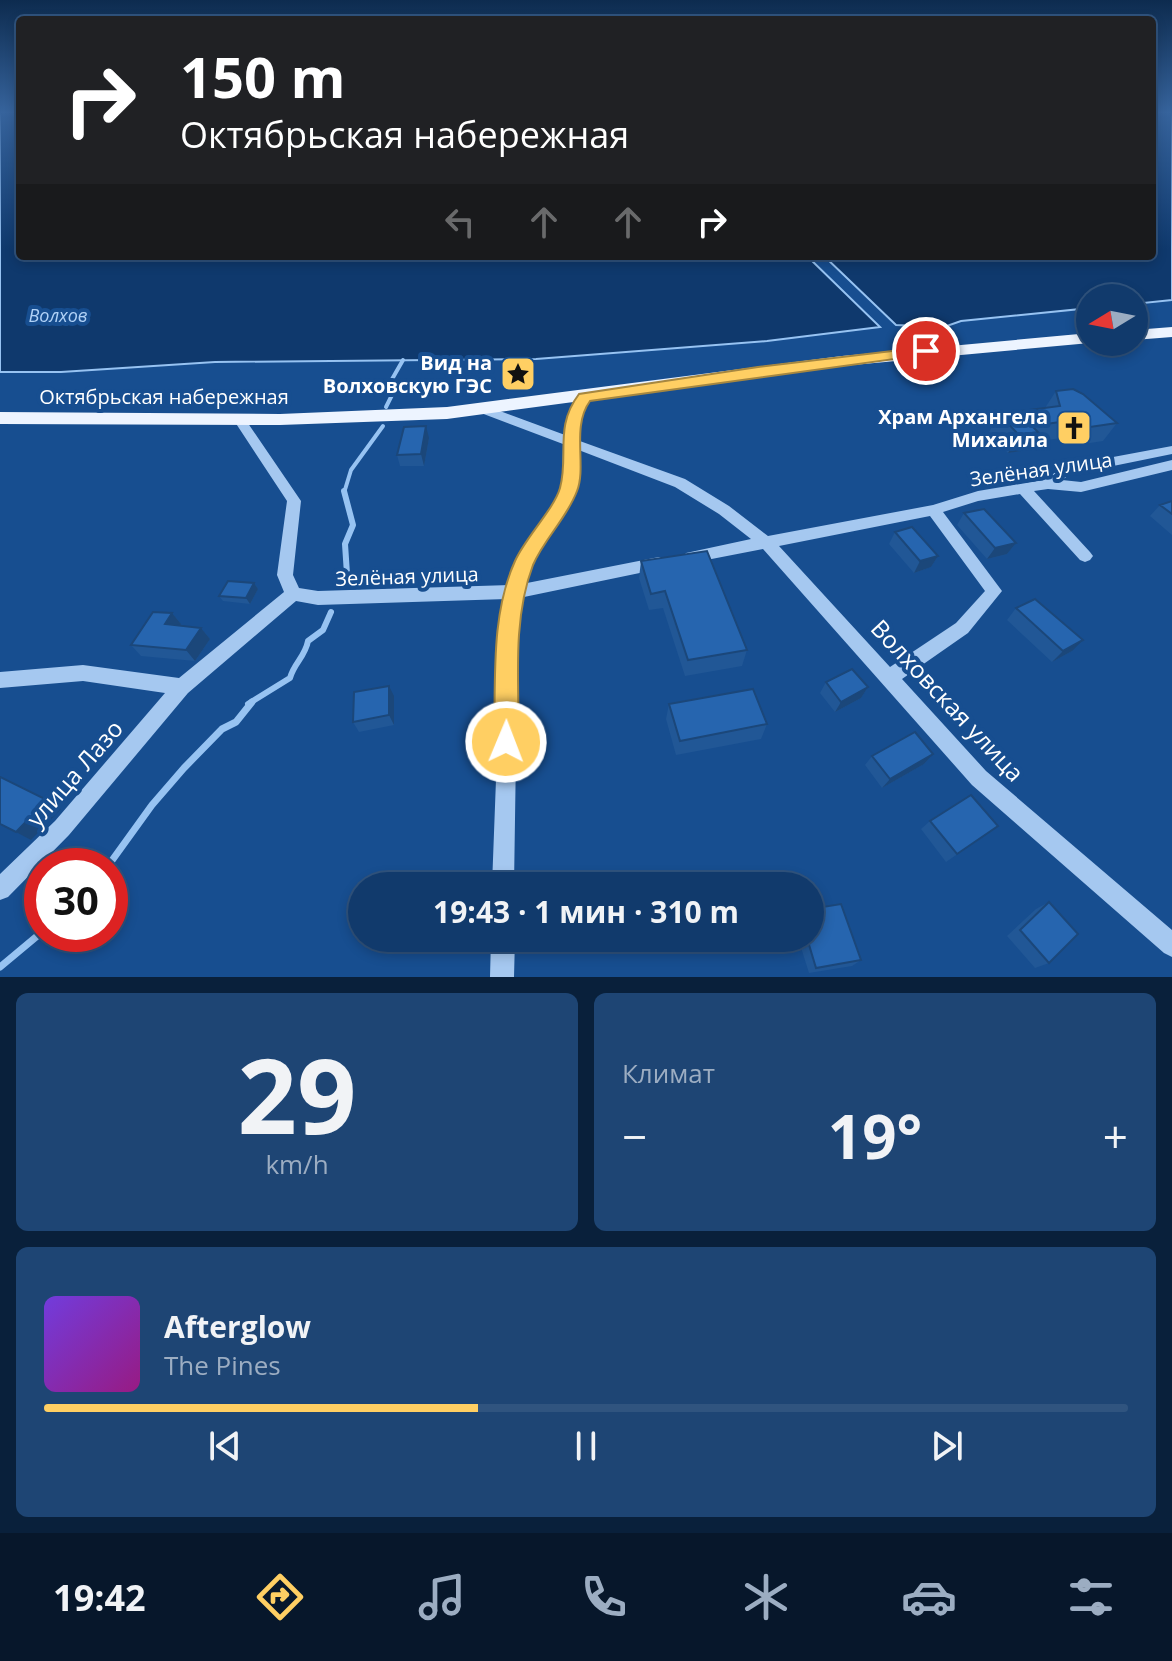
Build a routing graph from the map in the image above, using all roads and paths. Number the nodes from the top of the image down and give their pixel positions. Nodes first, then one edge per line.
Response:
1 (1076, 339) edge
2 (585, 397) junction
3 (485, 410) junction
4 (0, 418) edge
5 (239, 419) junction
6 (570, 442) junction
7 (1172, 450) edge
8 (1172, 465) edge
9 (1048, 484) junction
10 (1023, 488) junction
11 (933, 510) junction
12 (768, 544) junction
13 (1085, 556) dead end
14 (515, 592) junction
15 (293, 594) junction
16 (889, 678) junction
17 (0, 680) edge
18 (182, 687) junction
19 (503, 872) edge
20 (0, 889) edge
21 (1172, 945) edge
22 (503, 952) edge
23 (502, 977) edge

1 - 2 main road, Октябрьская набережная
2 - 3 main road, Октябрьская набережная
2 - 6 street
3 - 5 main road, Октябрьская набережная
3 - 6 street, Волховская улица
4 - 5 main road, Октябрьская набережная
5 - 15 street
6 - 12 street, Волховская улица
6 - 14 street
7 - 9 street
8 - 9 street, Зелёная улица
9 - 10 street, Зелёная улица
10 - 11 street, Зелёная улица
10 - 13 street
11 - 12 street, Зелёная улица
11 - 16 street
12 - 14 street, Зелёная улица
12 - 16 street, Волховская улица
14 - 15 street, Зелёная улица
14 - 19 street
15 - 18 street
16 - 21 street, Волховская улица
17 - 18 street
18 - 20 street, улица Лазо
22 - 23 street

